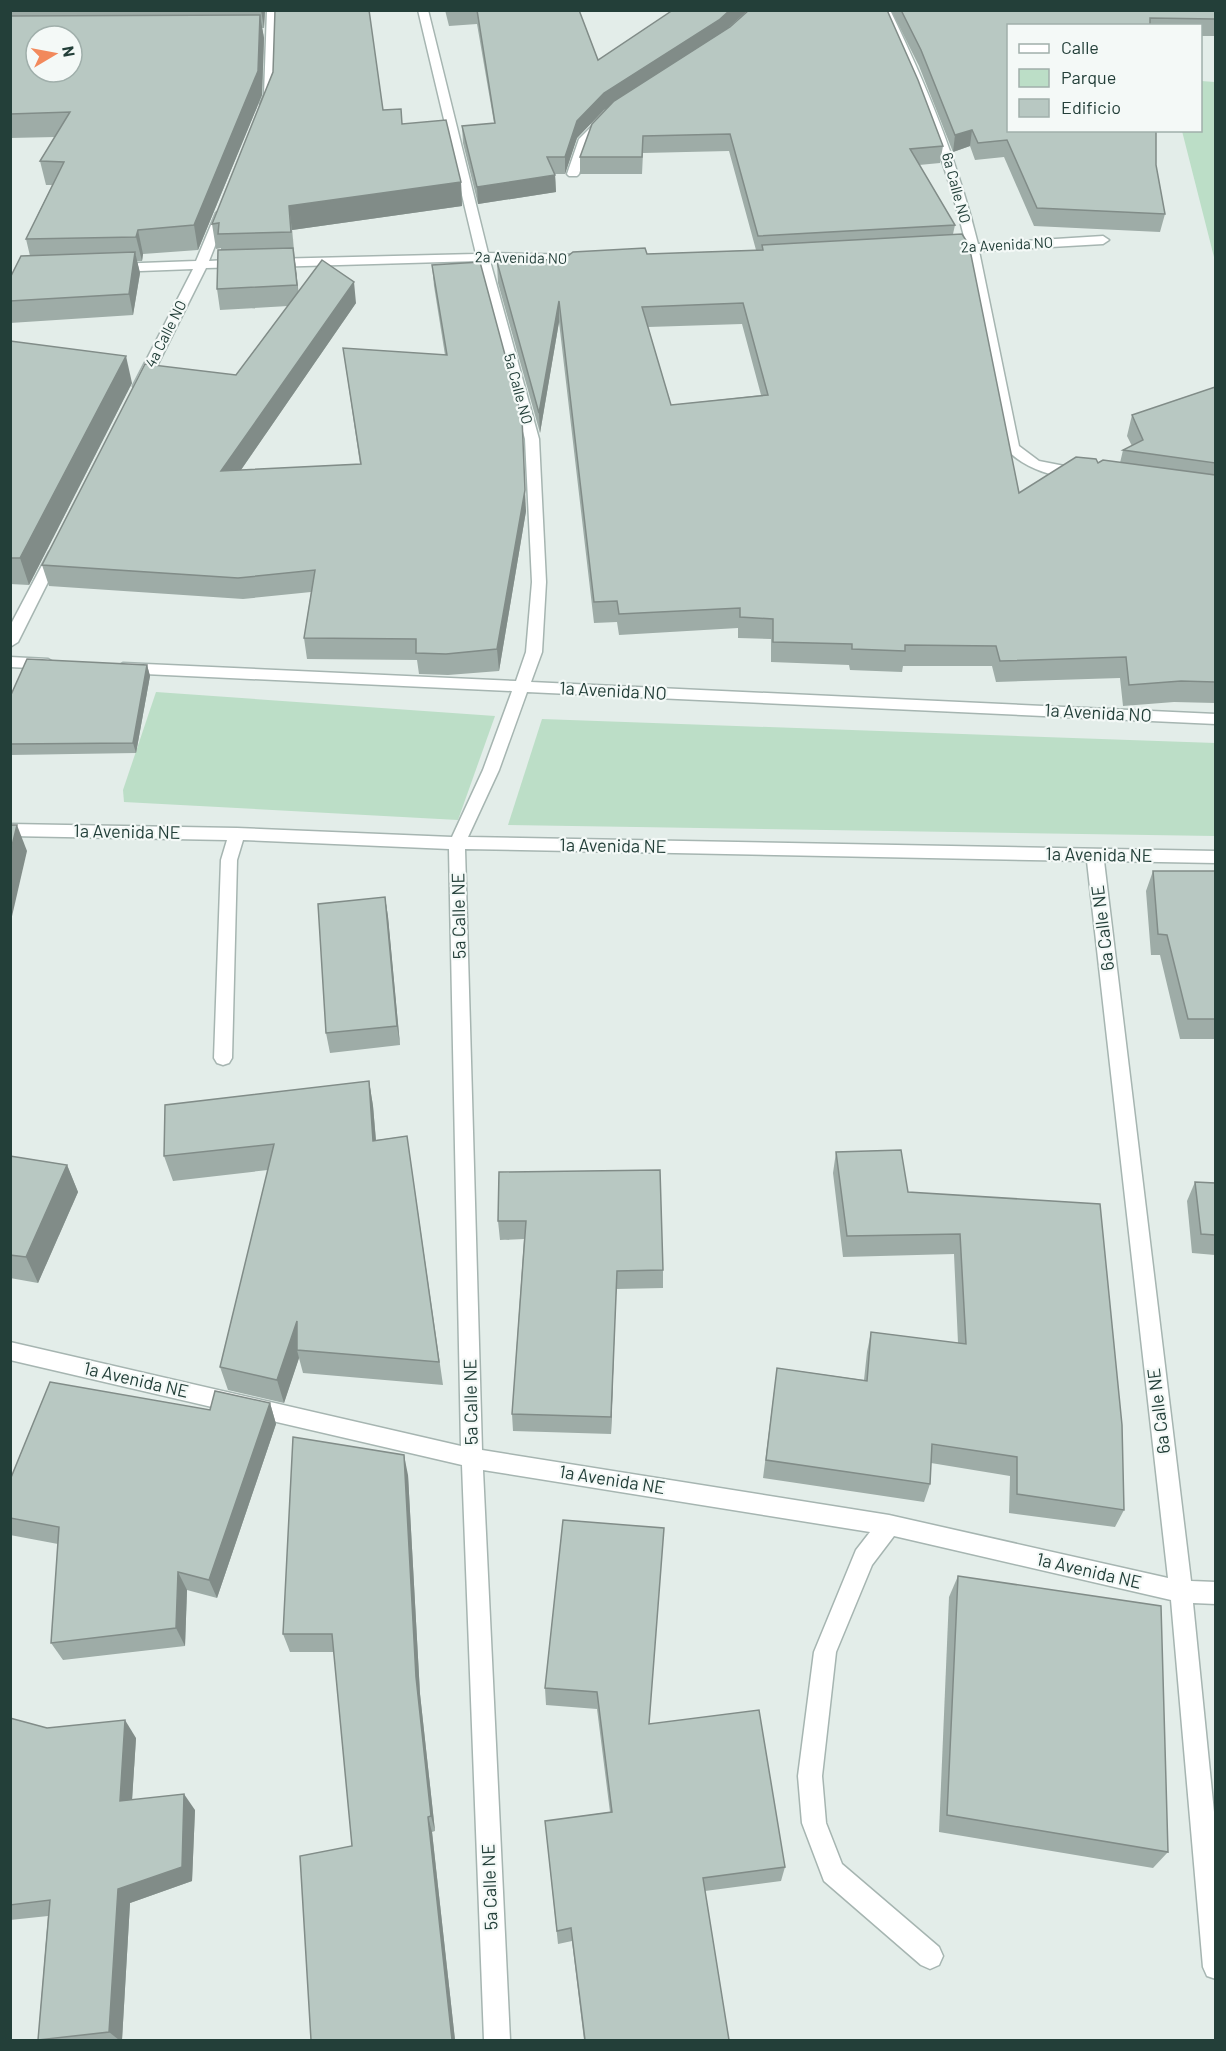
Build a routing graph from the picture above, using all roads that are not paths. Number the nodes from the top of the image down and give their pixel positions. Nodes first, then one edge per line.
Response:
1 (272, 10) edge
2 (423, 10) edge
3 (885, 10) edge
4 (609, 114) edge
5 (261, 116) edge
6 (573, 174) dead end
7 (227, 201) edge
8 (1104, 240) dead end
9 (972, 247) junction
10 (937, 249) edge
11 (483, 256) junction
12 (601, 259) edge
13 (201, 265) junction
14 (106, 268) edge
15 (132, 401) edge
16 (1099, 475) edge
17 (63, 537) edge
18 (10, 642) edge
19 (10, 662) edge
20 (68, 665) edge
21 (113, 667) edge
22 (523, 687) junction
23 (1215, 719) edge
24 (491, 770) joint
25 (10, 830) edge
26 (237, 834) junction
27 (457, 843) junction
28 (1095, 856) junction
29 (1215, 857) edge
30 (224, 1058) dead end
31 (10, 1351) edge
32 (472, 1458) junction
33 (889, 1525) junction
34 (1181, 1592) junction
35 (1215, 1593) edge
36 (930, 1956) dead end
37 (1215, 1967) edge
38 (497, 2040) edge

1 - 5 street
2 - 11 street, 5a Calle NO
3 - 9 street, 6a Calle NO
4 - 6 street
7 - 13 street, 4a Calle NO
8 - 9 street, 2a Avenida NO
9 - 10 street, 2a Avenida NO
9 - 16 street, 6a Calle NO
11 - 12 street, 2a Avenida NO
11 - 13 street, 2a Avenida NO
11 - 22 street, 5a Calle NO
13 - 14 street, 2a Avenida NO
13 - 15 street, 4a Calle NO
17 - 18 street
19 - 20 street
21 - 22 street, 1a Avenida NO
22 - 23 street, 1a Avenida NO
22 - 24 street, 5a Calle NO
24 - 27 street, 5a Calle NE
25 - 26 street, 1a Avenida NE
26 - 27 street, 1a Avenida NE
26 - 30 street
27 - 28 street, 1a Avenida NE
27 - 32 street, 5a Calle NE
28 - 29 street, 1a Avenida NE
28 - 34 street, 6a Calle NE
31 - 32 street, 1a Avenida NE
32 - 33 street, 1a Avenida NE
32 - 38 street, 5a Calle NE
33 - 34 street, 1a Avenida NE
33 - 36 street
34 - 35 street, 1a Avenida NE
34 - 37 street, 6a Calle NE

